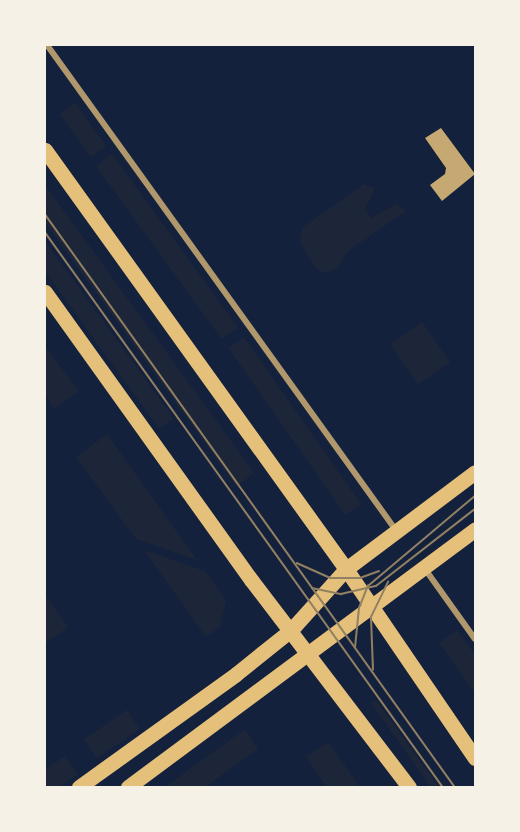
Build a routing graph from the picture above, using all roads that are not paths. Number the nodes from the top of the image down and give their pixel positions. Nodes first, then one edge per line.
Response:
1 (47, 45) edge
2 (45, 150) edge
3 (45, 292) edge
4 (475, 472) edge
5 (475, 528) edge
6 (395, 529) junction
7 (423, 566) junction
8 (346, 569) junction
9 (371, 606) junction
10 (291, 630) junction
11 (475, 639) edge
12 (309, 652) junction
13 (475, 758) edge
14 (79, 787) edge
15 (128, 787) edge
16 (409, 787) edge

1 - 6 street
2 - 8 main road
3 - 10 main road
4 - 6 main road
5 - 7 main road
6 - 8 main road
7 - 9 main road
7 - 11 street
8 - 9 main road
8 - 10 main road
9 - 12 main road
9 - 13 main road
10 - 12 main road
10 - 14 main road
12 - 15 main road
12 - 16 main road

